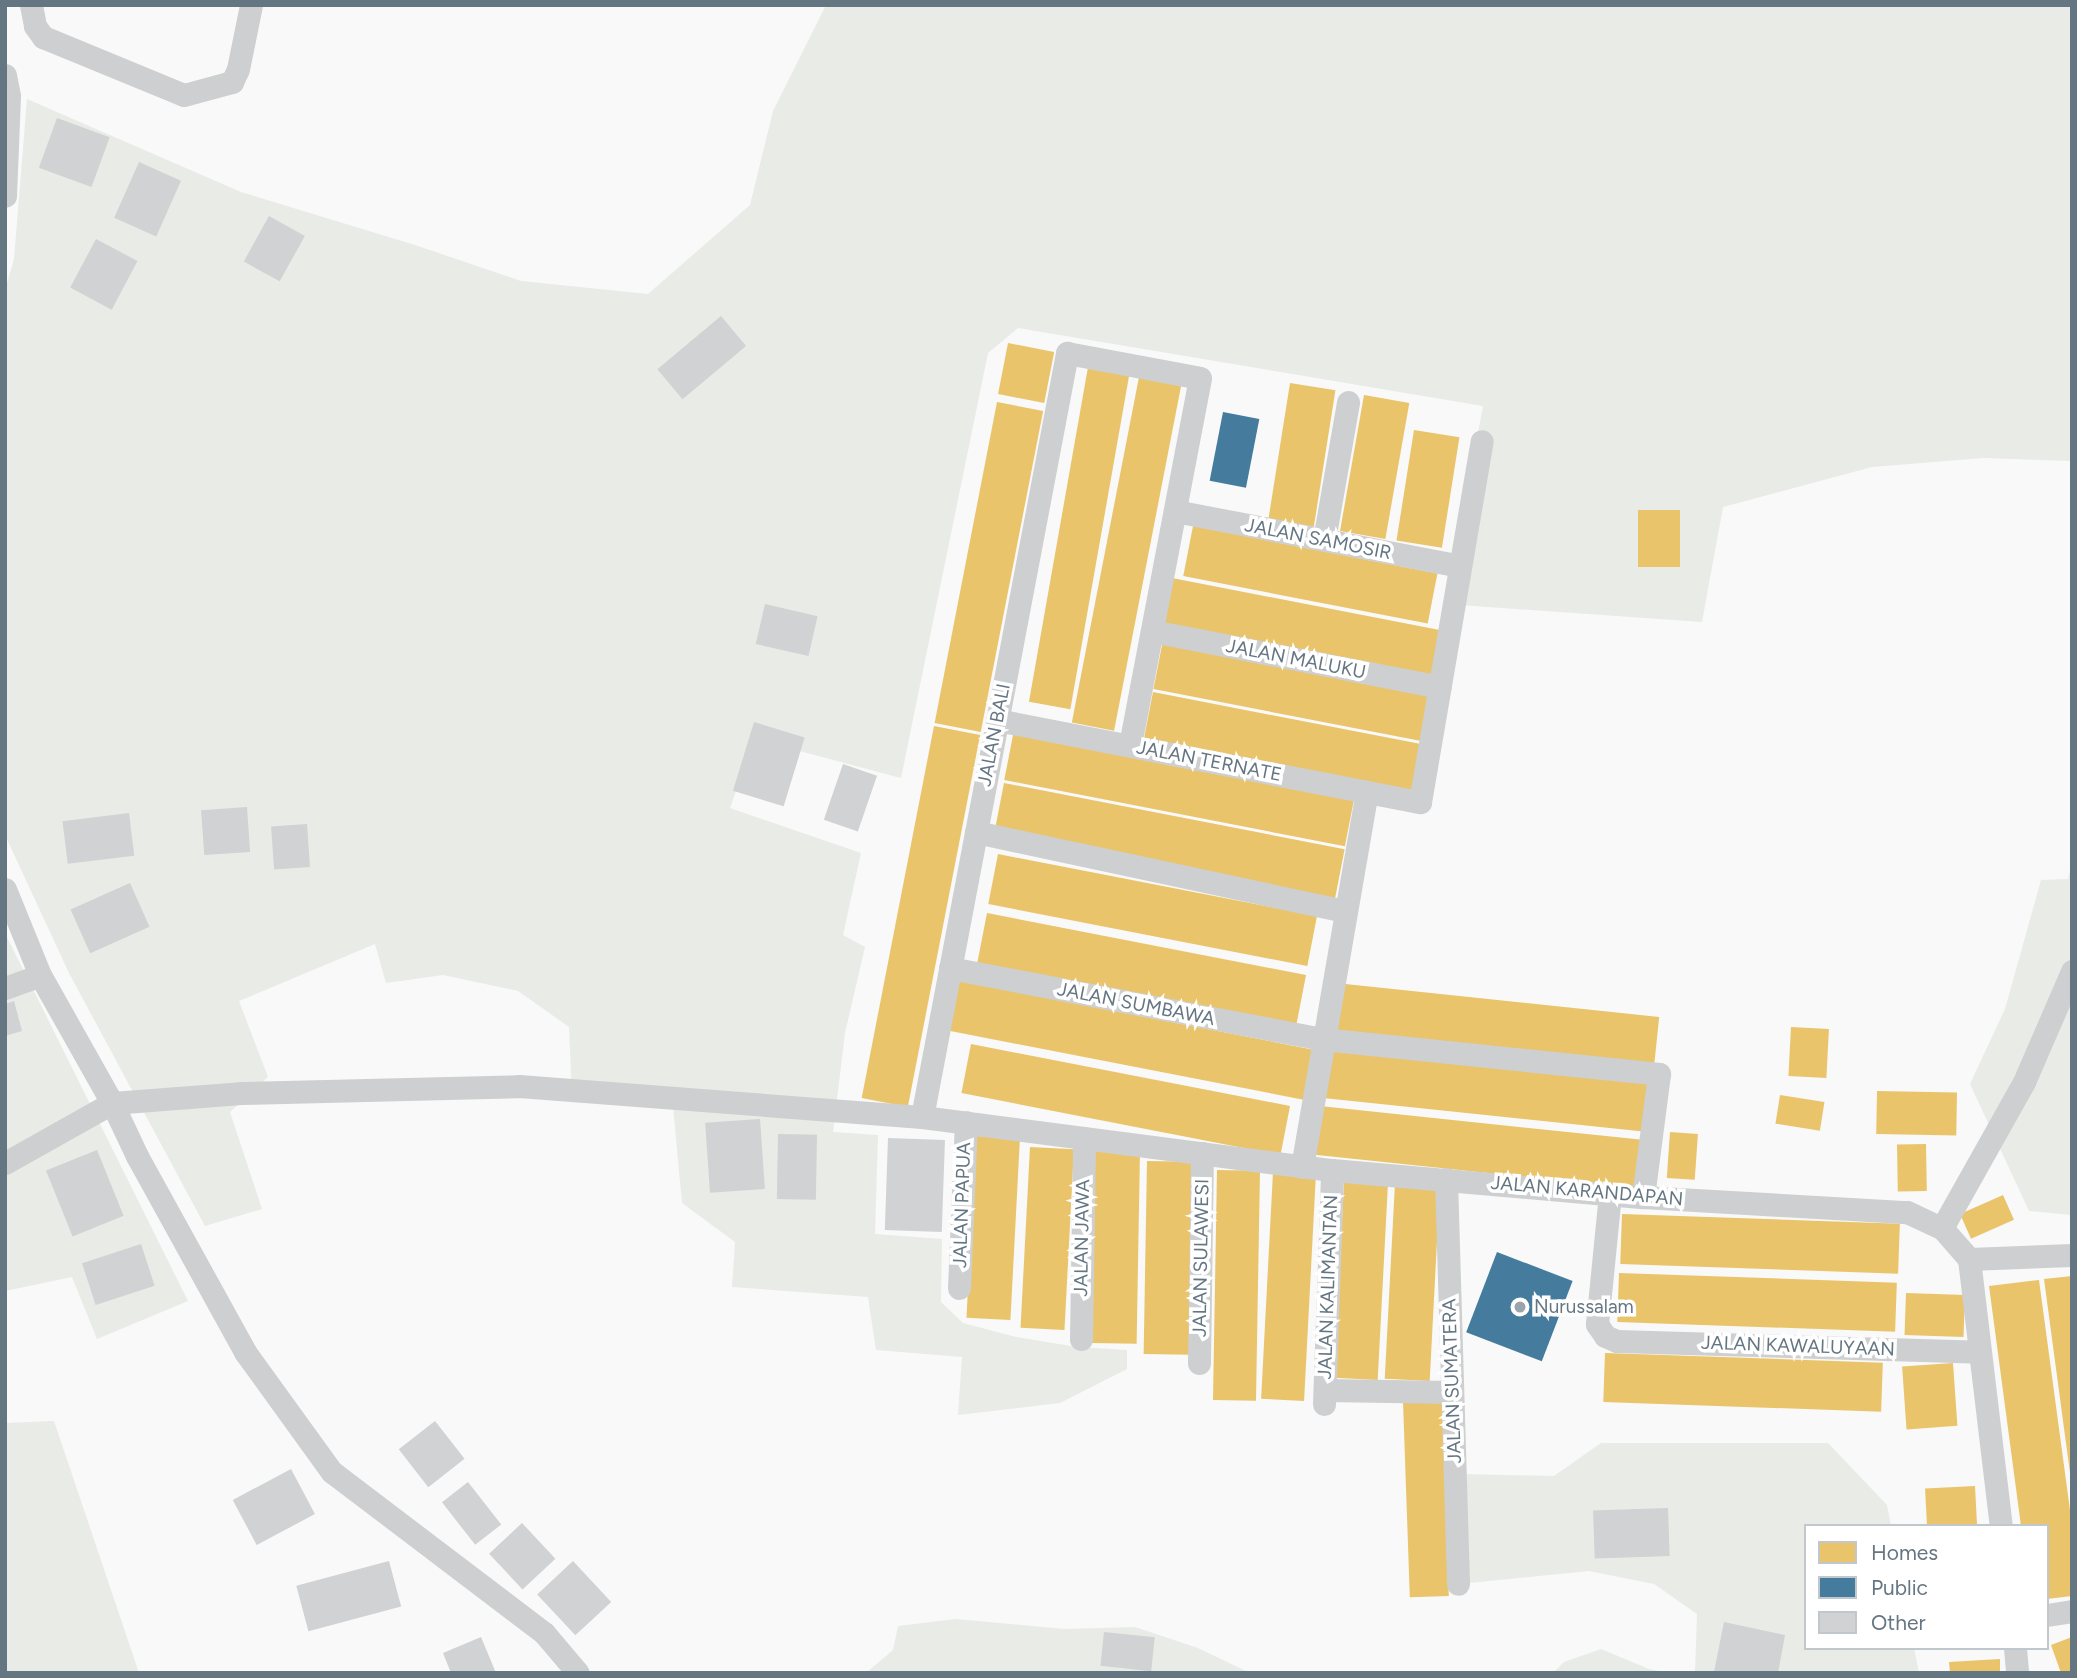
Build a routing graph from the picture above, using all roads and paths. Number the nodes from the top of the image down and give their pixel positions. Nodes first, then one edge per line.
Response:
1 (31, 5) edge
2 (251, 5) edge
3 (5, 75) edge
4 (5, 196) edge
5 (1348, 402) dead end
6 (1482, 441) dead end
7 (1175, 511) junction
8 (1324, 540) junction
9 (1460, 566) junction
10 (1152, 631) junction
11 (1440, 687) junction
12 (997, 720) junction
13 (1130, 745) junction
14 (1367, 792) junction
15 (976, 832) junction
16 (5, 889) edge
17 (1344, 911) junction
18 (950, 968) junction
19 (2072, 971) edge
20 (40, 975) junction
21 (5, 988) edge
22 (1322, 1039) junction
23 (112, 1102) junction
24 (922, 1116) junction
25 (966, 1122) junction
26 (1084, 1138) junction
27 (1202, 1153) junction
28 (5, 1163) edge
29 (1302, 1167) junction
30 (1332, 1170) junction
31 (1446, 1179) junction
32 (1610, 1194) junction
33 (1643, 1197) junction
34 (1942, 1228) junction
35 (2072, 1255) edge
36 (1969, 1258) junction
37 (959, 1288) dead end
38 (1081, 1339) dead end
39 (1979, 1352) junction
40 (1199, 1363) dead end
41 (1452, 1392) junction
42 (2001, 1524) edge
43 (1458, 1584) dead end
44 (2072, 1611) edge
45 (2049, 1615) edge
46 (2015, 1650) edge
47 (578, 1673) edge
48 (2017, 1673) edge

1 - 2 street
3 - 4 street
5 - 8 street
6 - 9 street
7 - 8 street, JALAN SAMOSIR
7 - 10 street
7 - 12 street, JALAN BALI
8 - 9 street, JALAN SAMOSIR
9 - 11 street
10 - 11 street, JALAN MALUKU
10 - 13 street
11 - 14 street, JALAN TERNATE
12 - 13 street, JALAN TERNATE
12 - 15 street, JALAN BALI
13 - 14 street, JALAN TERNATE
14 - 17 street
15 - 17 street
15 - 18 street, JALAN BALI
16 - 20 street
17 - 22 street
18 - 22 street, JALAN SUMBAWA
18 - 24 street, JALAN BALI
19 - 34 street
20 - 21 street
20 - 23 street
22 - 29 street
22 - 33 street, JALAN SUMBAWA
23 - 24 street, JALAN KARANDAPAN
23 - 28 street
23 - 47 street
24 - 25 street, JALAN KARANDAPAN
25 - 26 street, JALAN KARANDAPAN
25 - 37 street, JALAN PAPUA
26 - 27 street, JALAN KARANDAPAN
26 - 38 street, JALAN JAWA
27 - 29 street, JALAN KARANDAPAN
27 - 40 street, JALAN SULAWESI
29 - 30 street, JALAN KARANDAPAN
30 - 31 street, JALAN KARANDAPAN
30 - 41 street, JALAN KALIMANTAN
31 - 32 street, JALAN KARANDAPAN
31 - 41 street, JALAN SUMATERA
32 - 33 street, JALAN KARANDAPAN
32 - 39 street, JALAN KAWALUYAAN
33 - 34 street, JALAN KARANDAPAN
34 - 36 street, JALAN KARANDAPAN
35 - 36 street
36 - 39 street
39 - 42 street
41 - 43 street, JALAN SUMATERA
44 - 45 street
46 - 48 street

